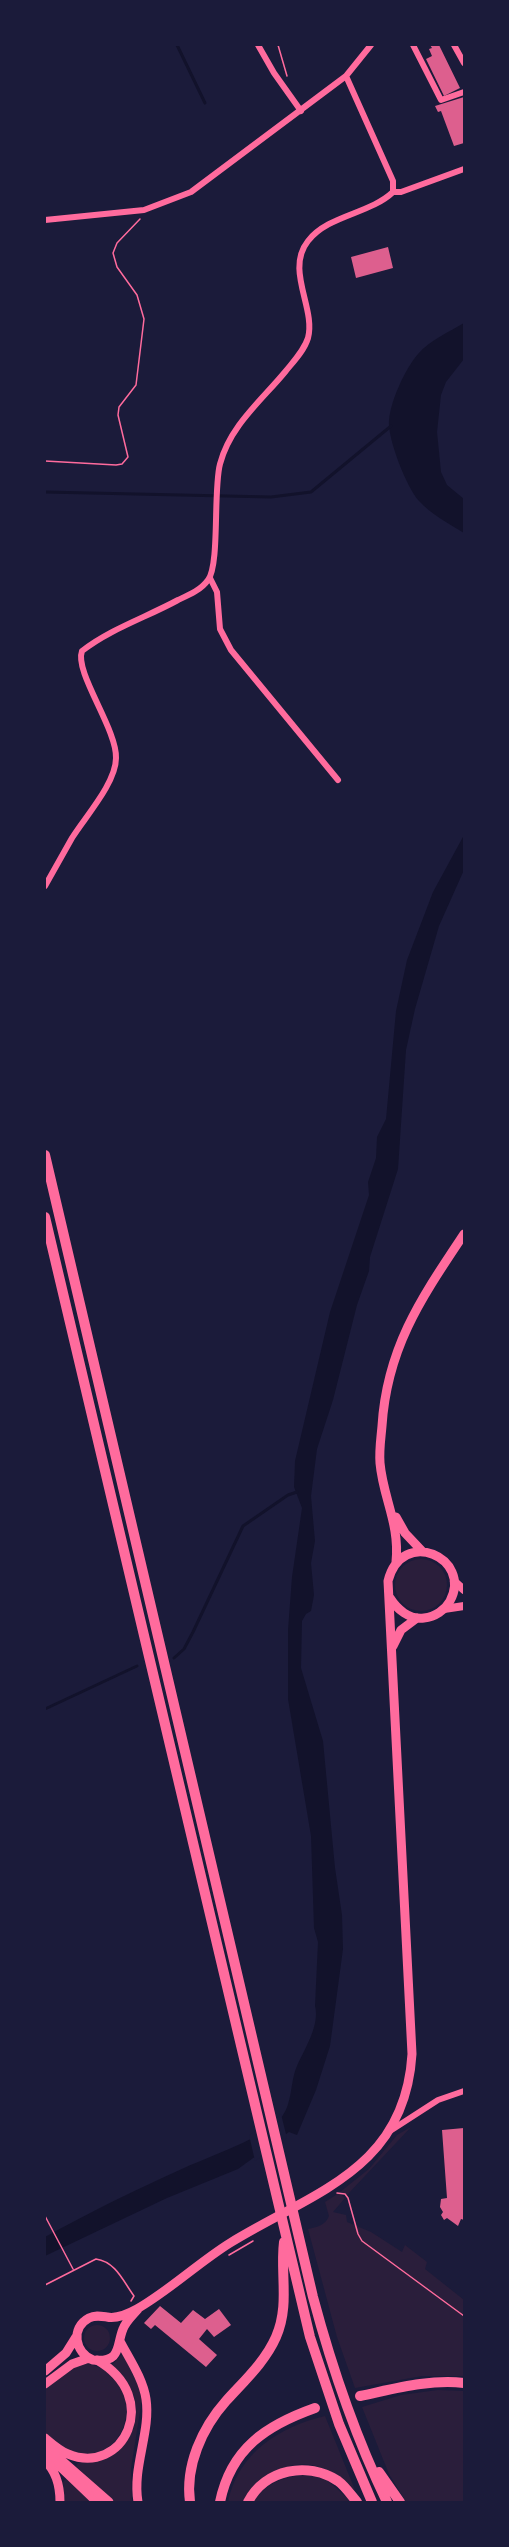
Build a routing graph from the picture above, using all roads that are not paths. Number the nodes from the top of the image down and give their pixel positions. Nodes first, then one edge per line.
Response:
1 (258, 45) edge
2 (371, 45) edge
3 (413, 45) edge
4 (454, 45) edge
5 (464, 63) edge
6 (346, 76) junction
7 (464, 92) edge
8 (300, 111) junction
9 (464, 169) edge
10 (393, 192) junction
11 (45, 220) edge
12 (210, 578) junction
13 (338, 780) dead end
14 (45, 886) edge
15 (45, 1155) edge
16 (45, 1217) edge
17 (464, 1234) edge
18 (385, 1493) junction
19 (422, 1551) junction
20 (396, 1562) junction
21 (454, 1581) junction
22 (464, 1590) edge
23 (390, 1598) junction
24 (464, 1606) edge
25 (444, 1609) junction
26 (417, 1618) junction
27 (391, 1651) junction
28 (464, 2091) edge
29 (387, 2133) junction
30 (284, 2228) junction
31 (134, 2305) junction
32 (107, 2317) junction
33 (76, 2337) junction
34 (121, 2339) junction
35 (93, 2360) junction
36 (45, 2371) edge
37 (464, 2383) edge
38 (45, 2384) edge
39 (360, 2396) dead end
40 (315, 2408) dead end
41 (45, 2438) edge
42 (360, 2444) junction
43 (45, 2446) edge
44 (45, 2452) edge
45 (45, 2461) edge
46 (60, 2502) edge
47 (97, 2502) edge
48 (109, 2502) edge
49 (138, 2502) edge
50 (190, 2502) edge
51 (220, 2502) edge
52 (248, 2502) edge
53 (357, 2502) edge
54 (372, 2502) edge
55 (387, 2502) edge
56 (400, 2502) edge

1 - 8 street
2 - 6 street
3 - 7 street
4 - 5 street
6 - 8 street
6 - 10 street
8 - 11 street
9 - 10 street
10 - 12 street
12 - 13 street
12 - 14 street
15 - 42 highway
16 - 30 highway
17 - 18 main road
18 - 19 main road
18 - 20 main road
19 - 20 main road
19 - 21 main road
20 - 23 main road
21 - 22 street
21 - 25 main road
23 - 26 main road
23 - 27 main road
24 - 25 street
25 - 26 main road
26 - 27 main road
27 - 29 main road
28 - 29 street
29 - 31 main road
30 - 50 highway
30 - 54 highway
31 - 32 main road
31 - 34 main road
32 - 33 main road
32 - 34 main road
33 - 35 main road
33 - 36 main road
34 - 35 main road
34 - 49 main road
35 - 38 main road
35 - 41 main road
37 - 39 highway
40 - 51 highway
42 - 55 highway
42 - 56 highway
43 - 48 main road
44 - 47 main road
45 - 46 main road
52 - 53 highway

